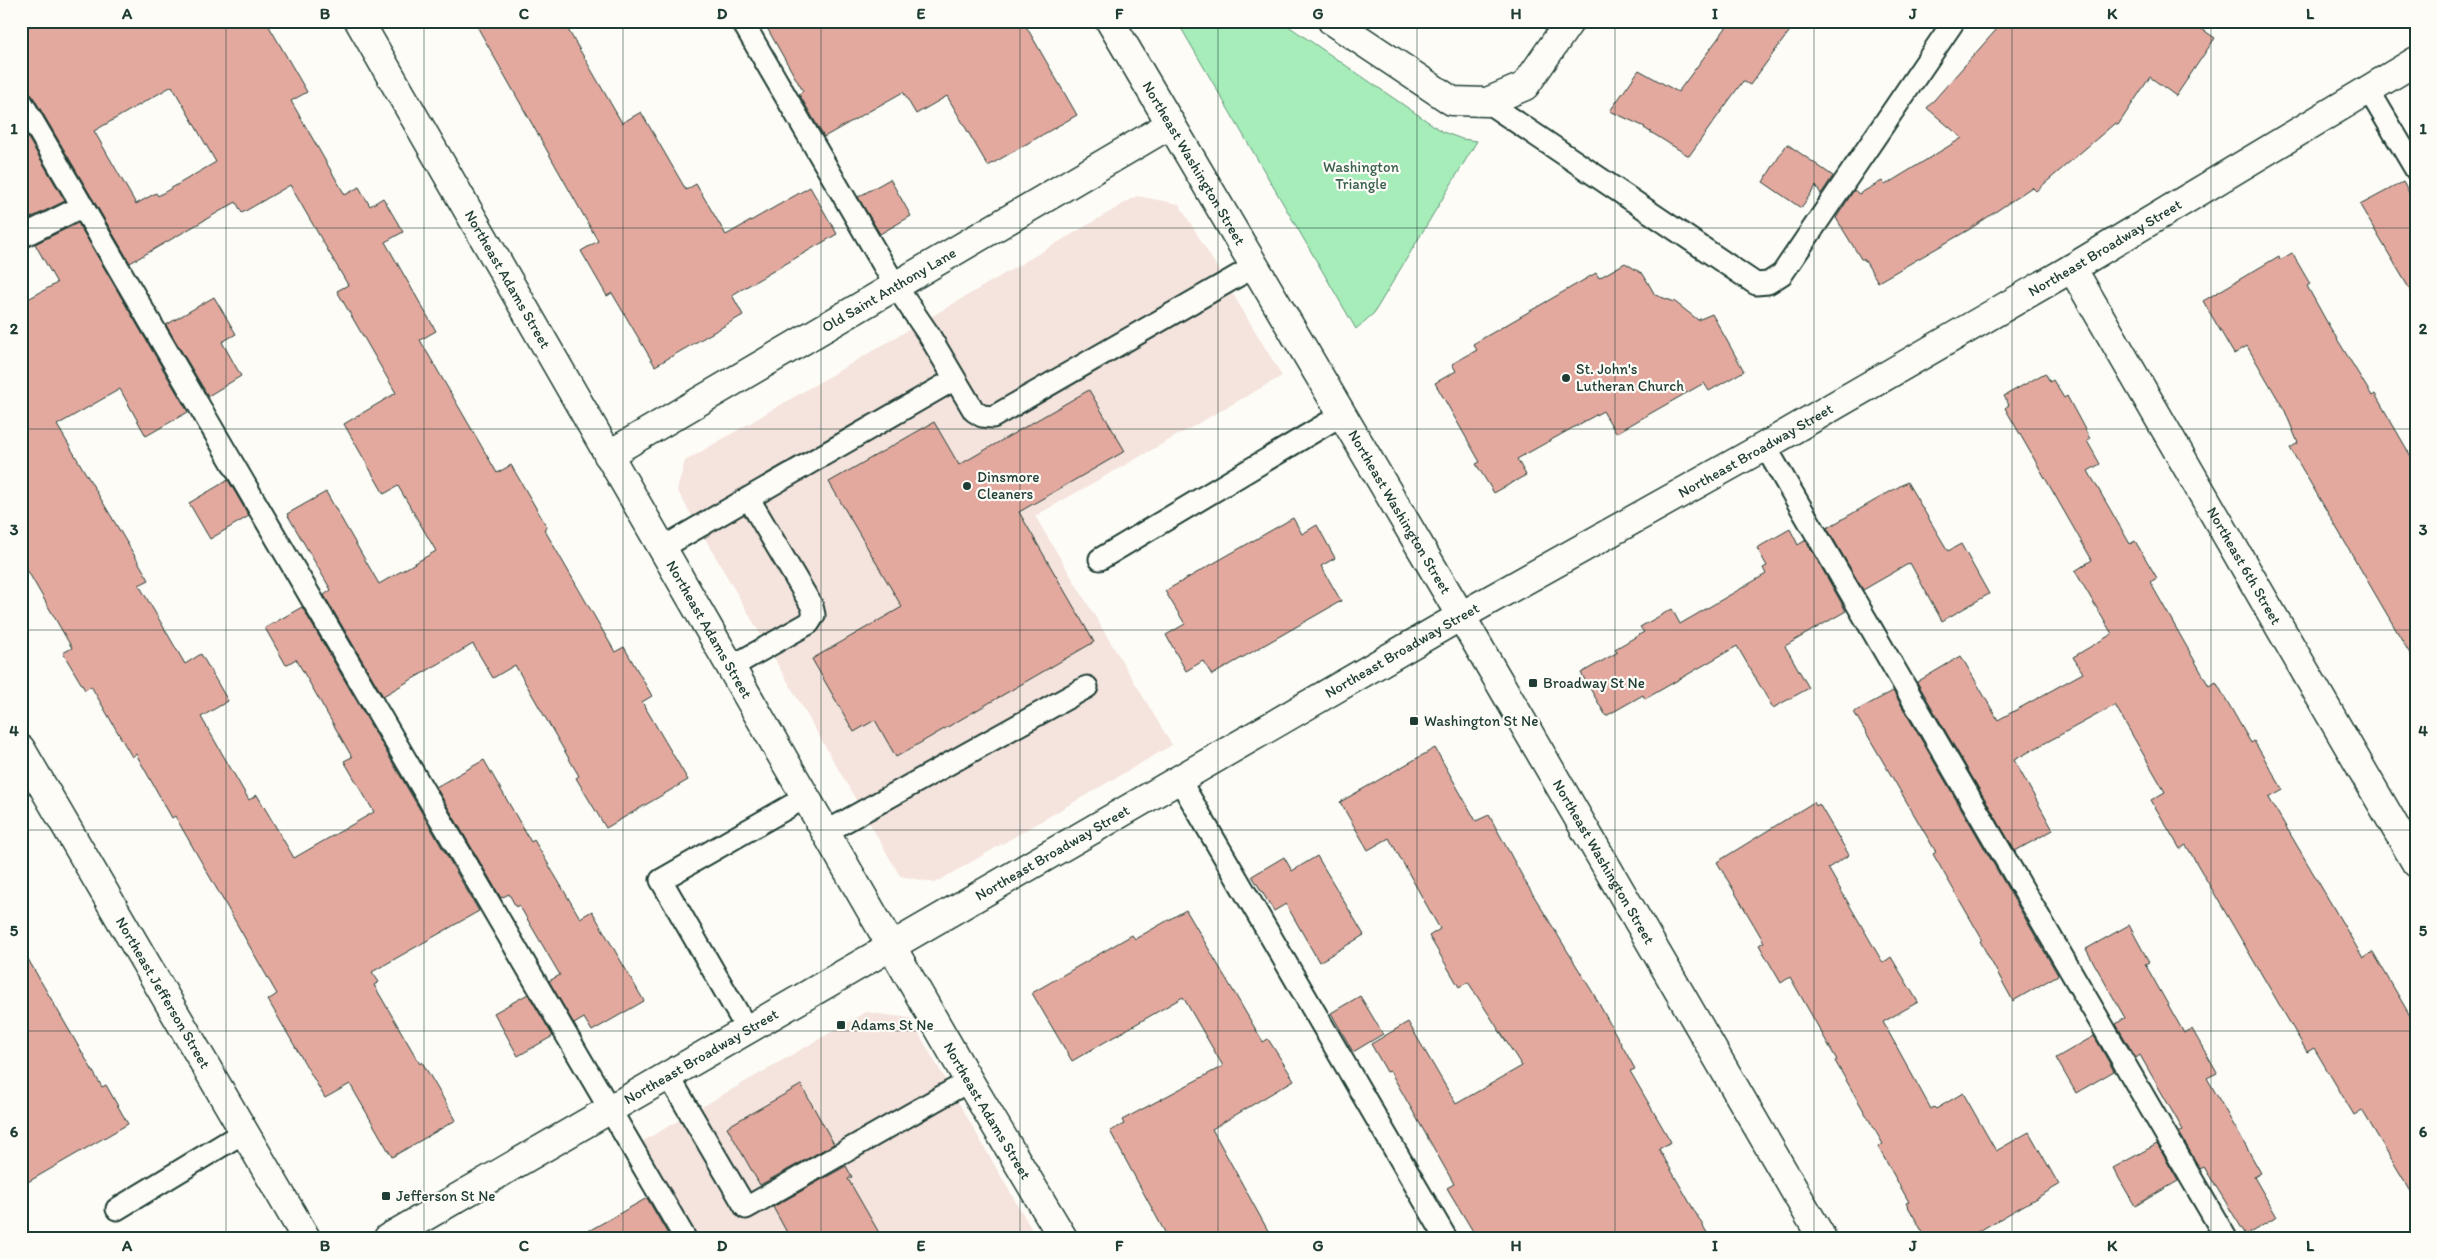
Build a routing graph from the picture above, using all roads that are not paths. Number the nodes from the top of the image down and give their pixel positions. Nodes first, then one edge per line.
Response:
1 (360, 21) edge
2 (742, 21) edge
3 (1110, 21) edge
4 (1332, 21) edge
5 (1570, 21) edge
6 (1954, 21) edge
7 (2416, 61) edge
8 (2368, 89) junction
9 (21, 101) edge
10 (1487, 102) junction
11 (1171, 124) junction
12 (2416, 170) edge
13 (83, 206) junction
14 (21, 237) edge
15 (1256, 266) junction
16 (2072, 268) junction
17 (896, 285) junction
18 (955, 379) junction
19 (1343, 414) junction
20 (1765, 446) junction
21 (608, 455) junction
22 (749, 499) junction
23 (662, 548) junction
24 (1100, 559) dead end
25 (1461, 616) junction
26 (731, 668) junction
27 (1087, 687) dead end
28 (21, 749) edge
29 (1179, 779) junction
30 (806, 797) junction
31 (826, 832) junction
32 (2416, 863) edge
33 (891, 945) junction
34 (747, 1029) junction
35 (668, 1075) junction
36 (969, 1081) junction
37 (610, 1108) junction
38 (244, 1132) junction
39 (117, 1209) dead end
40 (306, 1238) edge
41 (388, 1238) edge
42 (685, 1238) edge
43 (1063, 1238) edge
44 (1446, 1238) edge
45 (1822, 1238) edge
46 (2226, 1238) edge

1 - 21 street, Northeast Adams Street
2 - 17 lane
3 - 11 street, Northeast Washington Street
4 - 10 street
5 - 10 street
6 - 10 lane
7 - 8 street, Northeast Broadway Street
8 - 12 lane
8 - 16 street, Northeast Broadway Street
9 - 13 lane
11 - 15 street, Northeast Washington Street
11 - 17 street, Old Saint Anthony Lane
13 - 14 lane
13 - 37 lane
15 - 18 lane
15 - 19 street, Northeast Washington Street
16 - 20 street, Northeast Broadway Street
16 - 32 street, Northeast 6th Street
17 - 18 lane
17 - 21 street, Old Saint Anthony Lane
18 - 22 lane
19 - 24 lane
19 - 25 street, Northeast Washington Street
20 - 25 street, Northeast Broadway Street
20 - 46 lane
21 - 23 street, Northeast Adams Street
22 - 23 lane
22 - 26 lane
23 - 26 street, Northeast Adams Street
25 - 29 street, Northeast Broadway Street
25 - 45 street, Northeast Washington Street
26 - 30 street, Northeast Adams Street
27 - 31 lane
28 - 38 street, Northeast Jefferson Street
29 - 33 street, Northeast Broadway Street
29 - 44 lane
30 - 31 street, Northeast Adams Street
30 - 34 lane
31 - 33 street, Northeast Adams Street
33 - 34 street, Northeast Broadway Street
33 - 36 street, Northeast Adams Street
34 - 35 street, Northeast Broadway Street
35 - 36 lane
35 - 37 street, Northeast Broadway Street
36 - 43 street, Northeast Adams Street
37 - 41 street, Northeast Broadway Street
37 - 42 lane
38 - 39 lane
38 - 40 street, Northeast Jefferson Street

